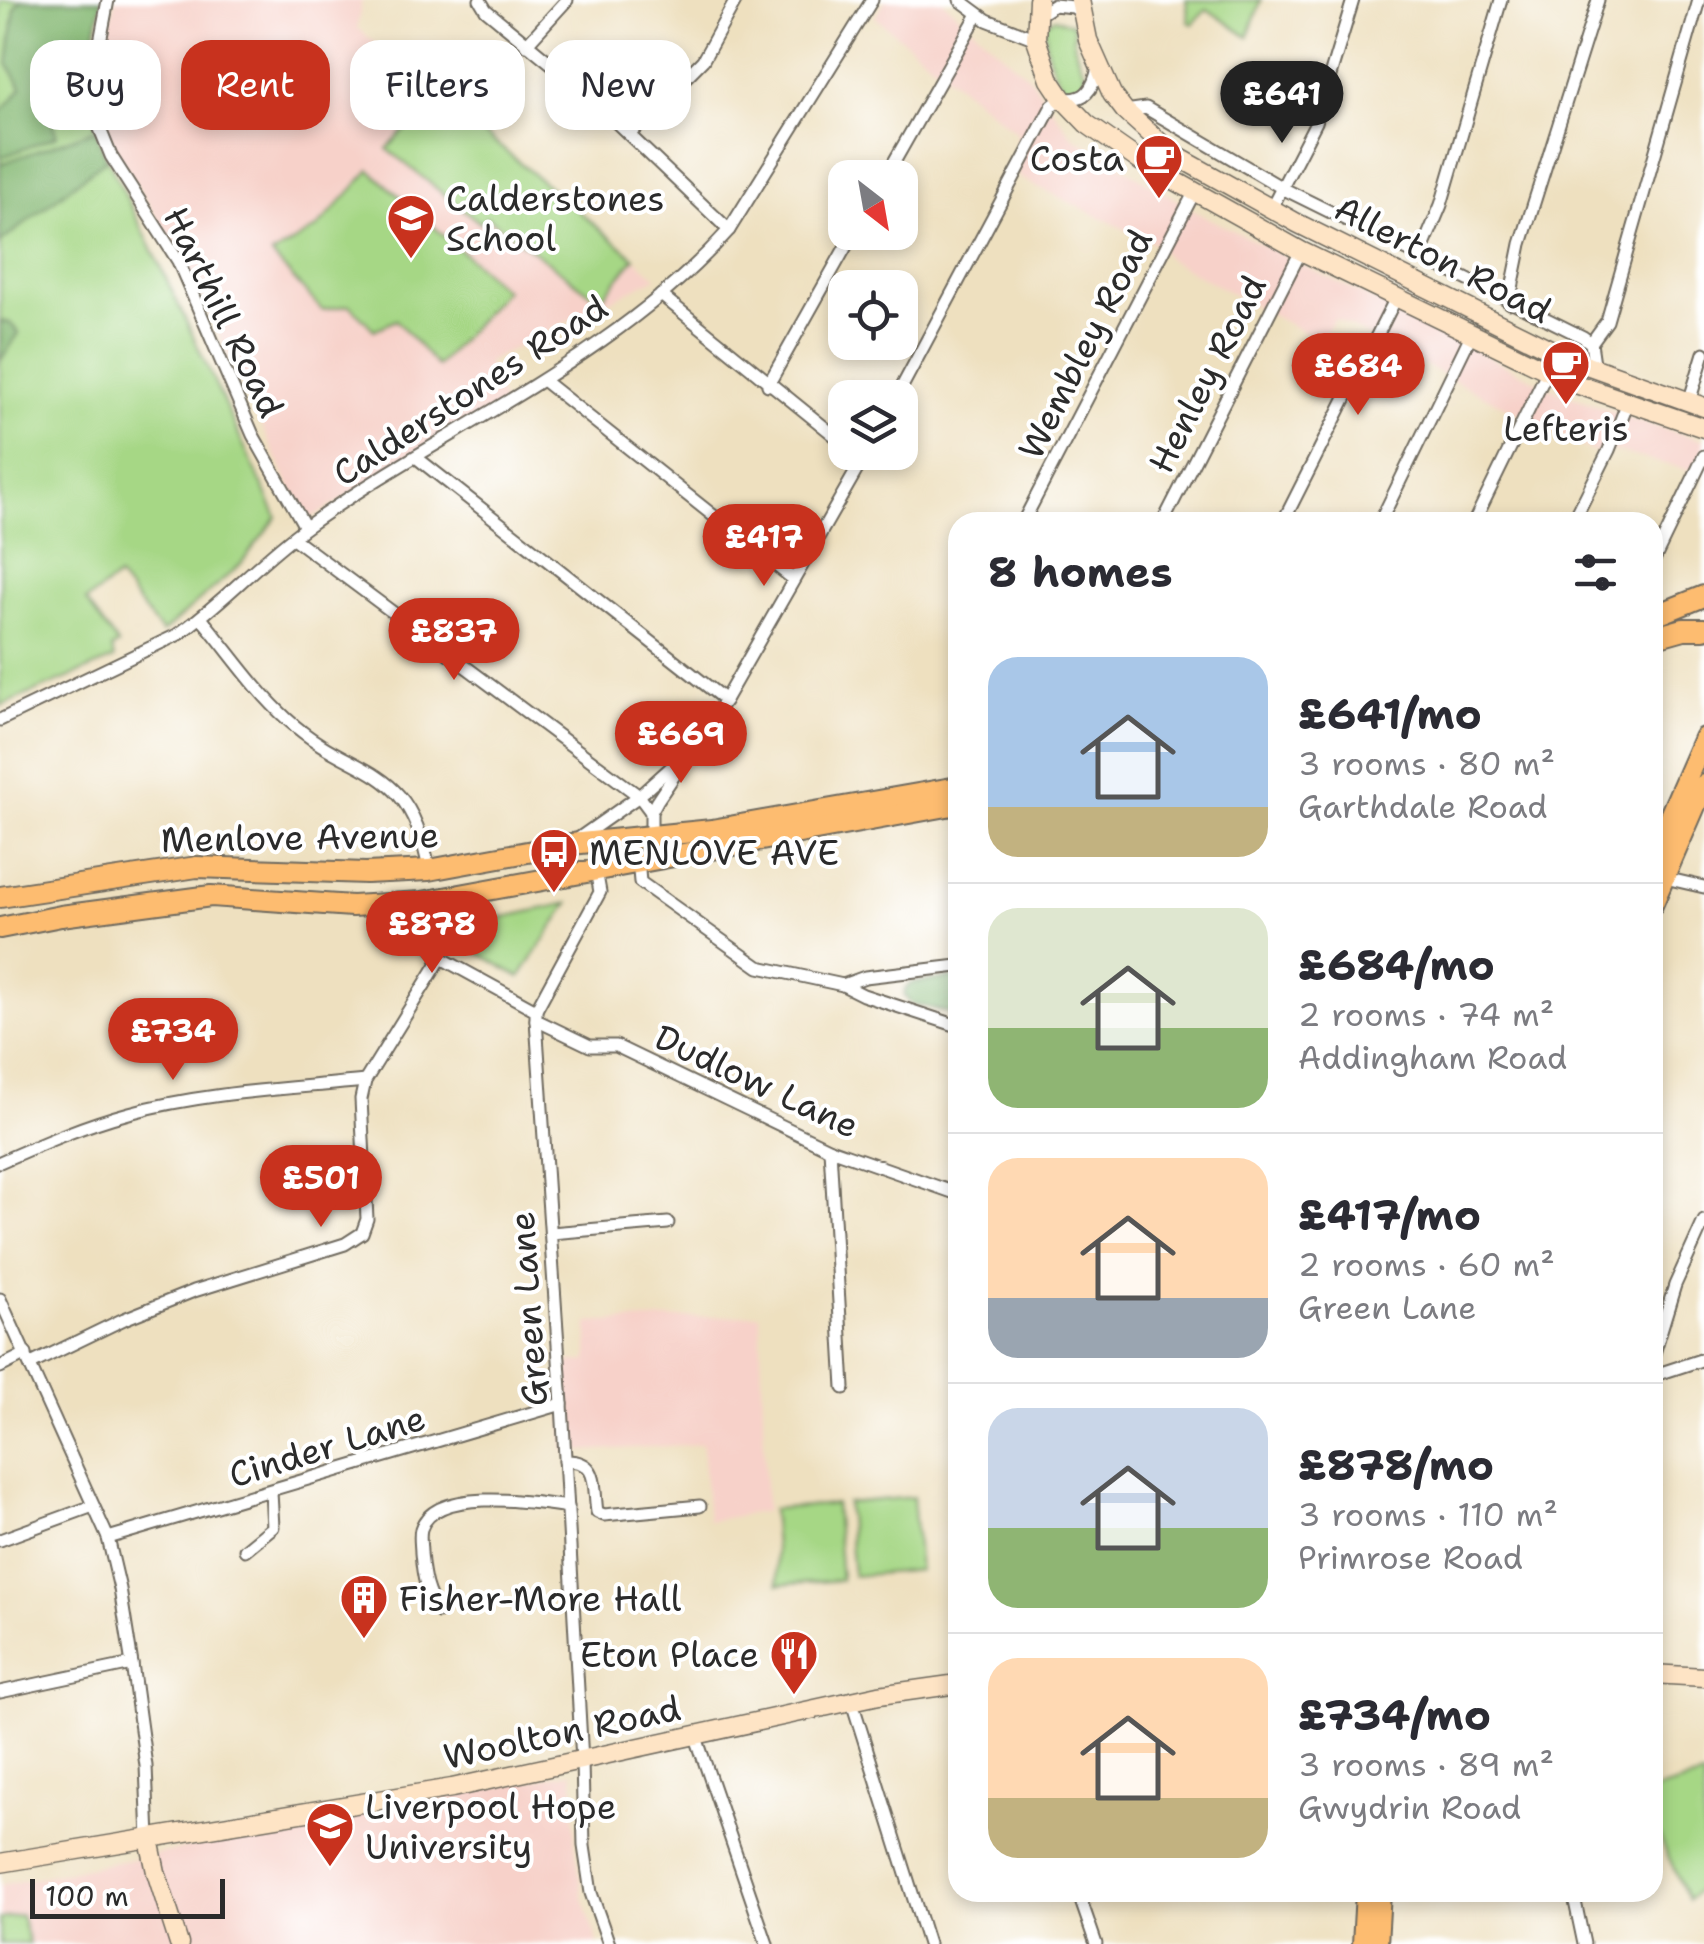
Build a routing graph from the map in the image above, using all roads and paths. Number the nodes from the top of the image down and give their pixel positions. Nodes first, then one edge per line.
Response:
1 (108, 0) edge
2 (480, 0) edge
3 (567, 0) edge
4 (736, 0) edge
5 (872, 0) edge
6 (960, 0) edge
7 (1353, 0) edge
8 (1501, 0) edge
9 (1598, 0) edge
10 (1699, 0) edge
11 (1081, 7) edge
12 (1038, 8) edge
13 (978, 14) junction
14 (1036, 38) junction
15 (526, 45) junction
16 (1098, 68) junction
17 (1062, 98) junction
18 (1124, 112) junction
19 (630, 134) junction
20 (895, 160) edge
21 (1284, 189) junction
22 (1195, 192) junction
23 (1272, 208) junction
24 (729, 230) junction
25 (844, 250) edge
26 (1300, 251) junction
27 (1420, 255) junction
28 (660, 295) junction
29 (1396, 296) junction
30 (1509, 303) junction
31 (1472, 333) junction
32 (1592, 344) junction
33 (1704, 352) edge
34 (1548, 370) junction
35 (1595, 370) junction
36 (906, 380) edge
37 (544, 381) junction
38 (768, 384) junction
39 (1628, 402) junction
40 (1697, 405) edge
41 (1704, 428) edge
42 (828, 431) edge
43 (1704, 456) edge
44 (417, 458) junction
45 (853, 470) edge
46 (1028, 512) edge
47 (1168, 512) edge
48 (1289, 512) edge
49 (1385, 512) edge
50 (1479, 512) edge
51 (1578, 512) edge
52 (306, 527) junction
53 (293, 538) junction
54 (1663, 541) edge
55 (793, 580) junction
56 (1704, 596) edge
57 (1663, 613) edge
58 (202, 618) junction
59 (1704, 629) edge
60 (1663, 635) edge
61 (725, 700) junction
62 (0, 720) edge
63 (1704, 738) edge
64 (696, 746) junction
65 (1704, 785) edge
66 (948, 789) edge
67 (639, 796) junction
68 (948, 806) edge
69 (651, 812) junction
70 (1663, 832) edge
71 (651, 836) junction
72 (566, 845) junction
73 (638, 860) junction
74 (429, 870) junction
75 (596, 870) junction
76 (565, 876) junction
77 (1665, 878) junction
78 (1663, 882) edge
79 (1704, 887) edge
80 (0, 896) edge
81 (422, 902) junction
82 (0, 928) edge
83 (441, 958) junction
84 (948, 967) edge
85 (843, 985) junction
86 (536, 1015) junction
87 (948, 1023) edge
88 (365, 1081) junction
89 (830, 1149) junction
90 (0, 1162) edge
91 (948, 1190) edge
92 (1704, 1221) edge
93 (668, 1223) dead end
94 (551, 1233) junction
95 (0, 1299) edge
96 (1663, 1324) edge
97 (1704, 1358) edge
98 (28, 1359) junction
99 (0, 1366) edge
100 (1663, 1372) edge
101 (844, 1388) dead end
102 (562, 1404) junction
103 (565, 1461) junction
104 (271, 1492) junction
105 (93, 1506) junction
106 (700, 1506) dead end
107 (568, 1507) junction
108 (108, 1538) junction
109 (0, 1540) edge
110 (245, 1550) dead end
111 (439, 1612) dead end
112 (132, 1664) junction
113 (1663, 1675) edge
114 (1704, 1677) edge
115 (948, 1686) edge
116 (0, 1692) edge
117 (852, 1702) junction
118 (696, 1738) junction
119 (582, 1762) junction
120 (149, 1839) junction
121 (0, 1863) edge
122 (1081, 1902) edge
123 (1365, 1902) edge
124 (1379, 1902) edge
125 (1575, 1902) edge
126 (179, 1944) edge
127 (609, 1944) edge
128 (767, 1944) edge
129 (928, 1944) edge
130 (1096, 1944) edge
131 (1362, 1944) edge
132 (1377, 1944) edge
133 (1584, 1944) edge

1 - 52 street, Harthill Road
2 - 15 street
3 - 15 street
4 - 19 street
5 - 24 street, Calderstones Road
6 - 13 street
7 - 21 street
8 - 27 street
9 - 30 street
10 - 32 street
11 - 12 street
11 - 16 main road
12 - 14 main road
13 - 14 street
13 - 20 street
14 - 17 main road, Allerton Road
15 - 19 street
16 - 17 street
16 - 18 main road
17 - 22 main road, Allerton Road
17 - 36 street
18 - 21 street, Allerton Road
18 - 23 main road, Allerton Road
19 - 24 street
21 - 23 street
21 - 27 street, Allerton Road
22 - 26 main road, Allerton Road
22 - 46 street, Wembley Road
23 - 35 main road, Allerton Road
24 - 28 street, Calderstones Road
25 - 38 street
26 - 29 main road, Allerton Road
26 - 47 street, Henley Road
27 - 30 street, Allerton Road
28 - 37 street, Calderstones Road
28 - 38 street
29 - 31 main road, Allerton Road
29 - 48 street
30 - 32 street, Allerton Road
31 - 34 main road, Allerton Road
31 - 49 street
32 - 35 street, Allerton Road
33 - 40 street
34 - 39 main road, Allerton Road
34 - 50 street
35 - 40 main road, Allerton Road
37 - 44 street, Calderstones Road
37 - 55 street
38 - 42 street
39 - 41 main road, Allerton Road
39 - 51 street
43 - 54 street
44 - 52 street, Calderstones Road
44 - 61 street
45 - 55 street
52 - 53 street, Calderstones Road
53 - 58 street, Calderstones Road
53 - 67 street
55 - 61 street
56 - 57 highway
58 - 62 street, Calderstones Road
58 - 74 street
59 - 60 highway
61 - 64 street
63 - 70 highway
64 - 67 street
64 - 69 street
65 - 77 highway
66 - 71 highway, Menlove Avenue
67 - 69 street
67 - 72 street
68 - 73 highway, Menlove Avenue
69 - 71 street
71 - 72 highway, Menlove Avenue
71 - 73 highway
72 - 74 highway, Menlove Avenue
72 - 76 highway
73 - 75 highway, Menlove Avenue
73 - 85 street
74 - 80 highway, Menlove Avenue
75 - 76 highway, Menlove Avenue
75 - 86 street
76 - 81 highway, Menlove Avenue
77 - 78 highway
77 - 79 street
81 - 82 highway, Menlove Avenue
81 - 83 street, Dudlow Lane
83 - 86 street, Dudlow Lane
83 - 88 street
84 - 85 street
85 - 87 street
86 - 89 street, Dudlow Lane
86 - 94 street, Green Lane
88 - 90 street
88 - 98 street
89 - 91 street, Dudlow Lane
89 - 101 street
92 - 96 street
93 - 94 street
94 - 102 street, Green Lane
95 - 98 street
97 - 100 street
98 - 99 street
98 - 105 street
102 - 103 street, Green Lane
102 - 104 street, Cinder Lane
103 - 106 street
103 - 107 street, Green Lane
104 - 108 street, Cinder Lane
104 - 110 street
105 - 108 street
105 - 109 street
107 - 111 street
107 - 119 street, Green Lane
108 - 112 street
112 - 116 street
112 - 120 street
113 - 114 main road
115 - 117 main road, Woolton Road
117 - 118 main road, Woolton Road
117 - 129 street
118 - 119 main road, Woolton Road
118 - 128 street
119 - 120 main road, Woolton Road
119 - 127 street, Green Lane
120 - 121 main road, Woolton Road
120 - 126 main road
122 - 130 street
123 - 131 highway
124 - 132 highway
125 - 133 street

